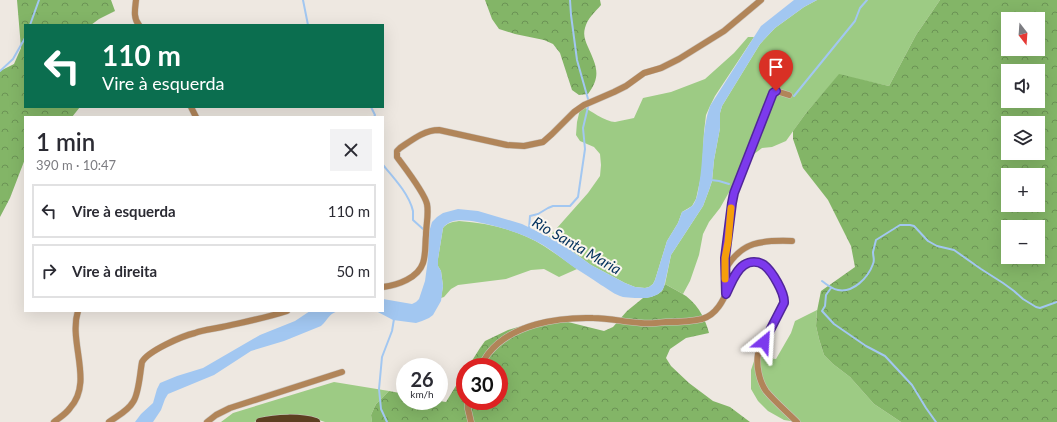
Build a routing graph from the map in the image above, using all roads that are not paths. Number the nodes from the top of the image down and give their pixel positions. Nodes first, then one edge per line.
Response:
1 (136, 0) edge
2 (761, 0) edge
3 (138, 24) edge
4 (789, 95) dead end
5 (792, 241) dead end
6 (725, 271) junction
7 (384, 287) edge
8 (726, 294) junction
9 (78, 312) edge
10 (284, 312) edge
11 (486, 358) edge
12 (342, 372) dead end
13 (468, 410) edge
14 (54, 422) edge
15 (109, 422) edge
16 (207, 422) edge
17 (260, 422) edge
18 (316, 422) edge
19 (471, 422) edge
20 (797, 422) edge

1 - 3 street
2 - 7 street
4 - 6 street
5 - 6 street
6 - 8 street
8 - 11 street
8 - 20 street
9 - 14 street
10 - 15 street
12 - 16 street
13 - 19 street
17 - 18 main road

